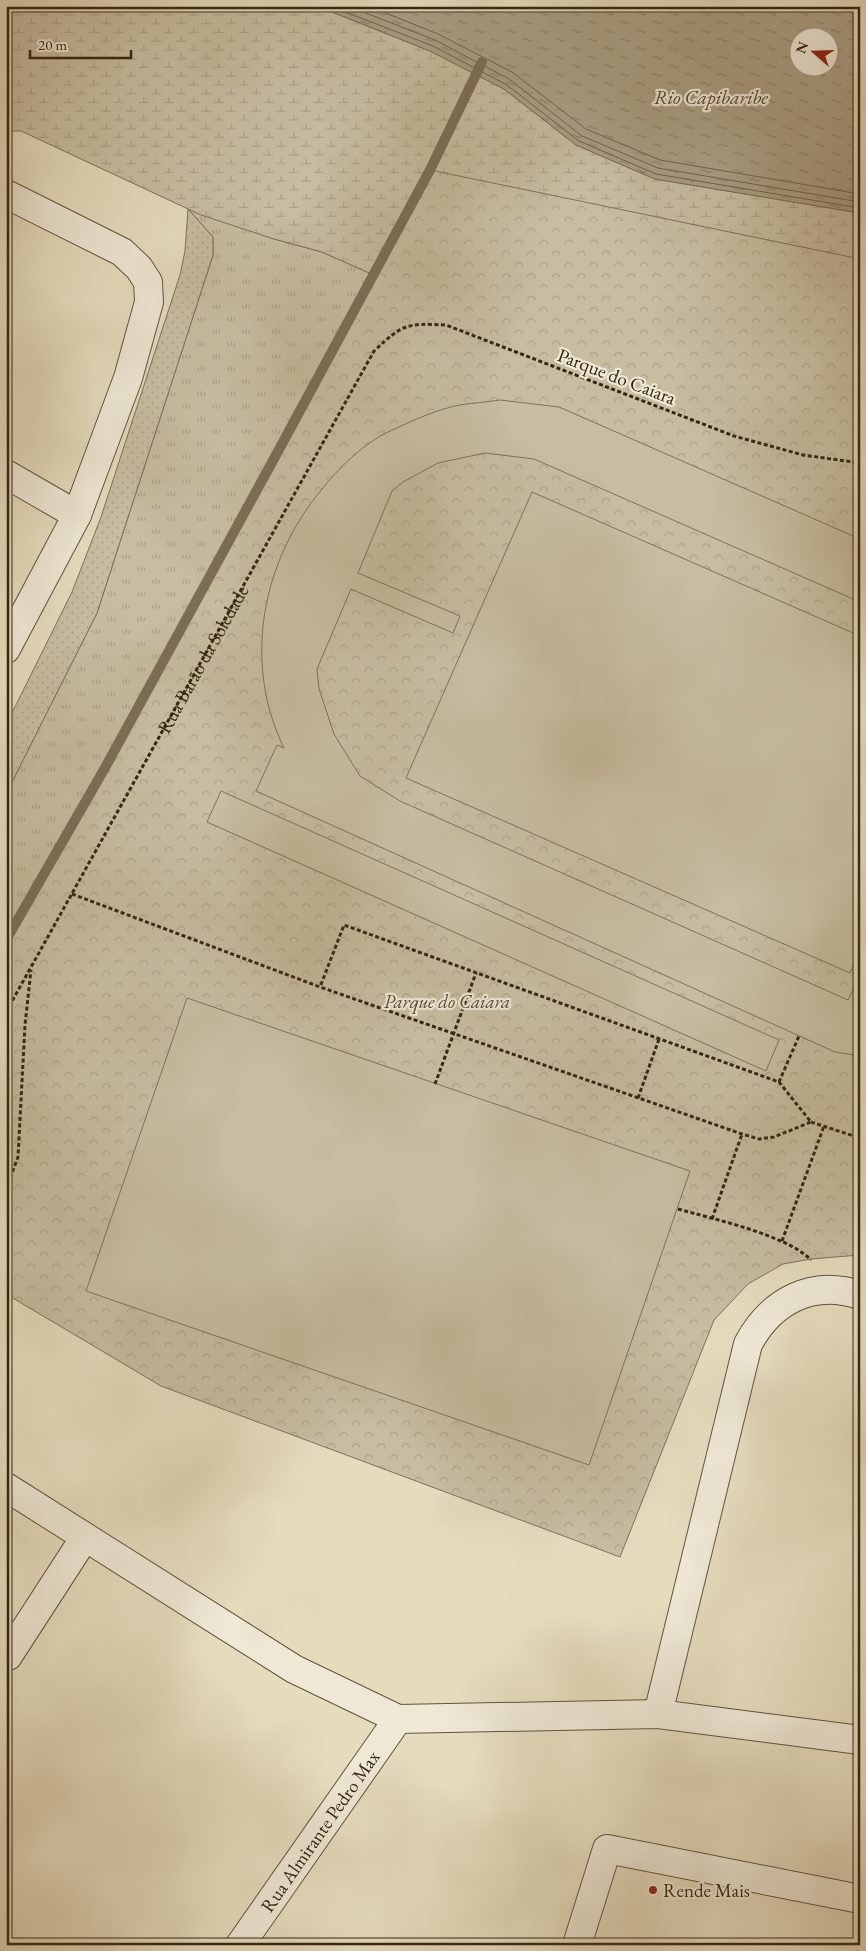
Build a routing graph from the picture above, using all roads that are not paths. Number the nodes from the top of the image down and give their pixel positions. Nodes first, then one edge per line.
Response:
1 (6, 194) edge
2 (6, 474) edge
3 (77, 515) junction
4 (6, 649) edge
5 (860, 1295) edge
6 (6, 1487) edge
7 (85, 1537) junction
8 (8, 1656) dead end
9 (658, 1714) junction
10 (398, 1719) junction
11 (860, 1740) edge
12 (860, 1899) edge
13 (240, 1945) edge
14 (576, 1945) edge

1 - 3 street
2 - 3 street
3 - 4 street
5 - 9 street
6 - 7 street
7 - 8 street
7 - 10 street
9 - 10 street
9 - 11 street
10 - 13 street, Rua Almirante Pedro Max
12 - 14 street

